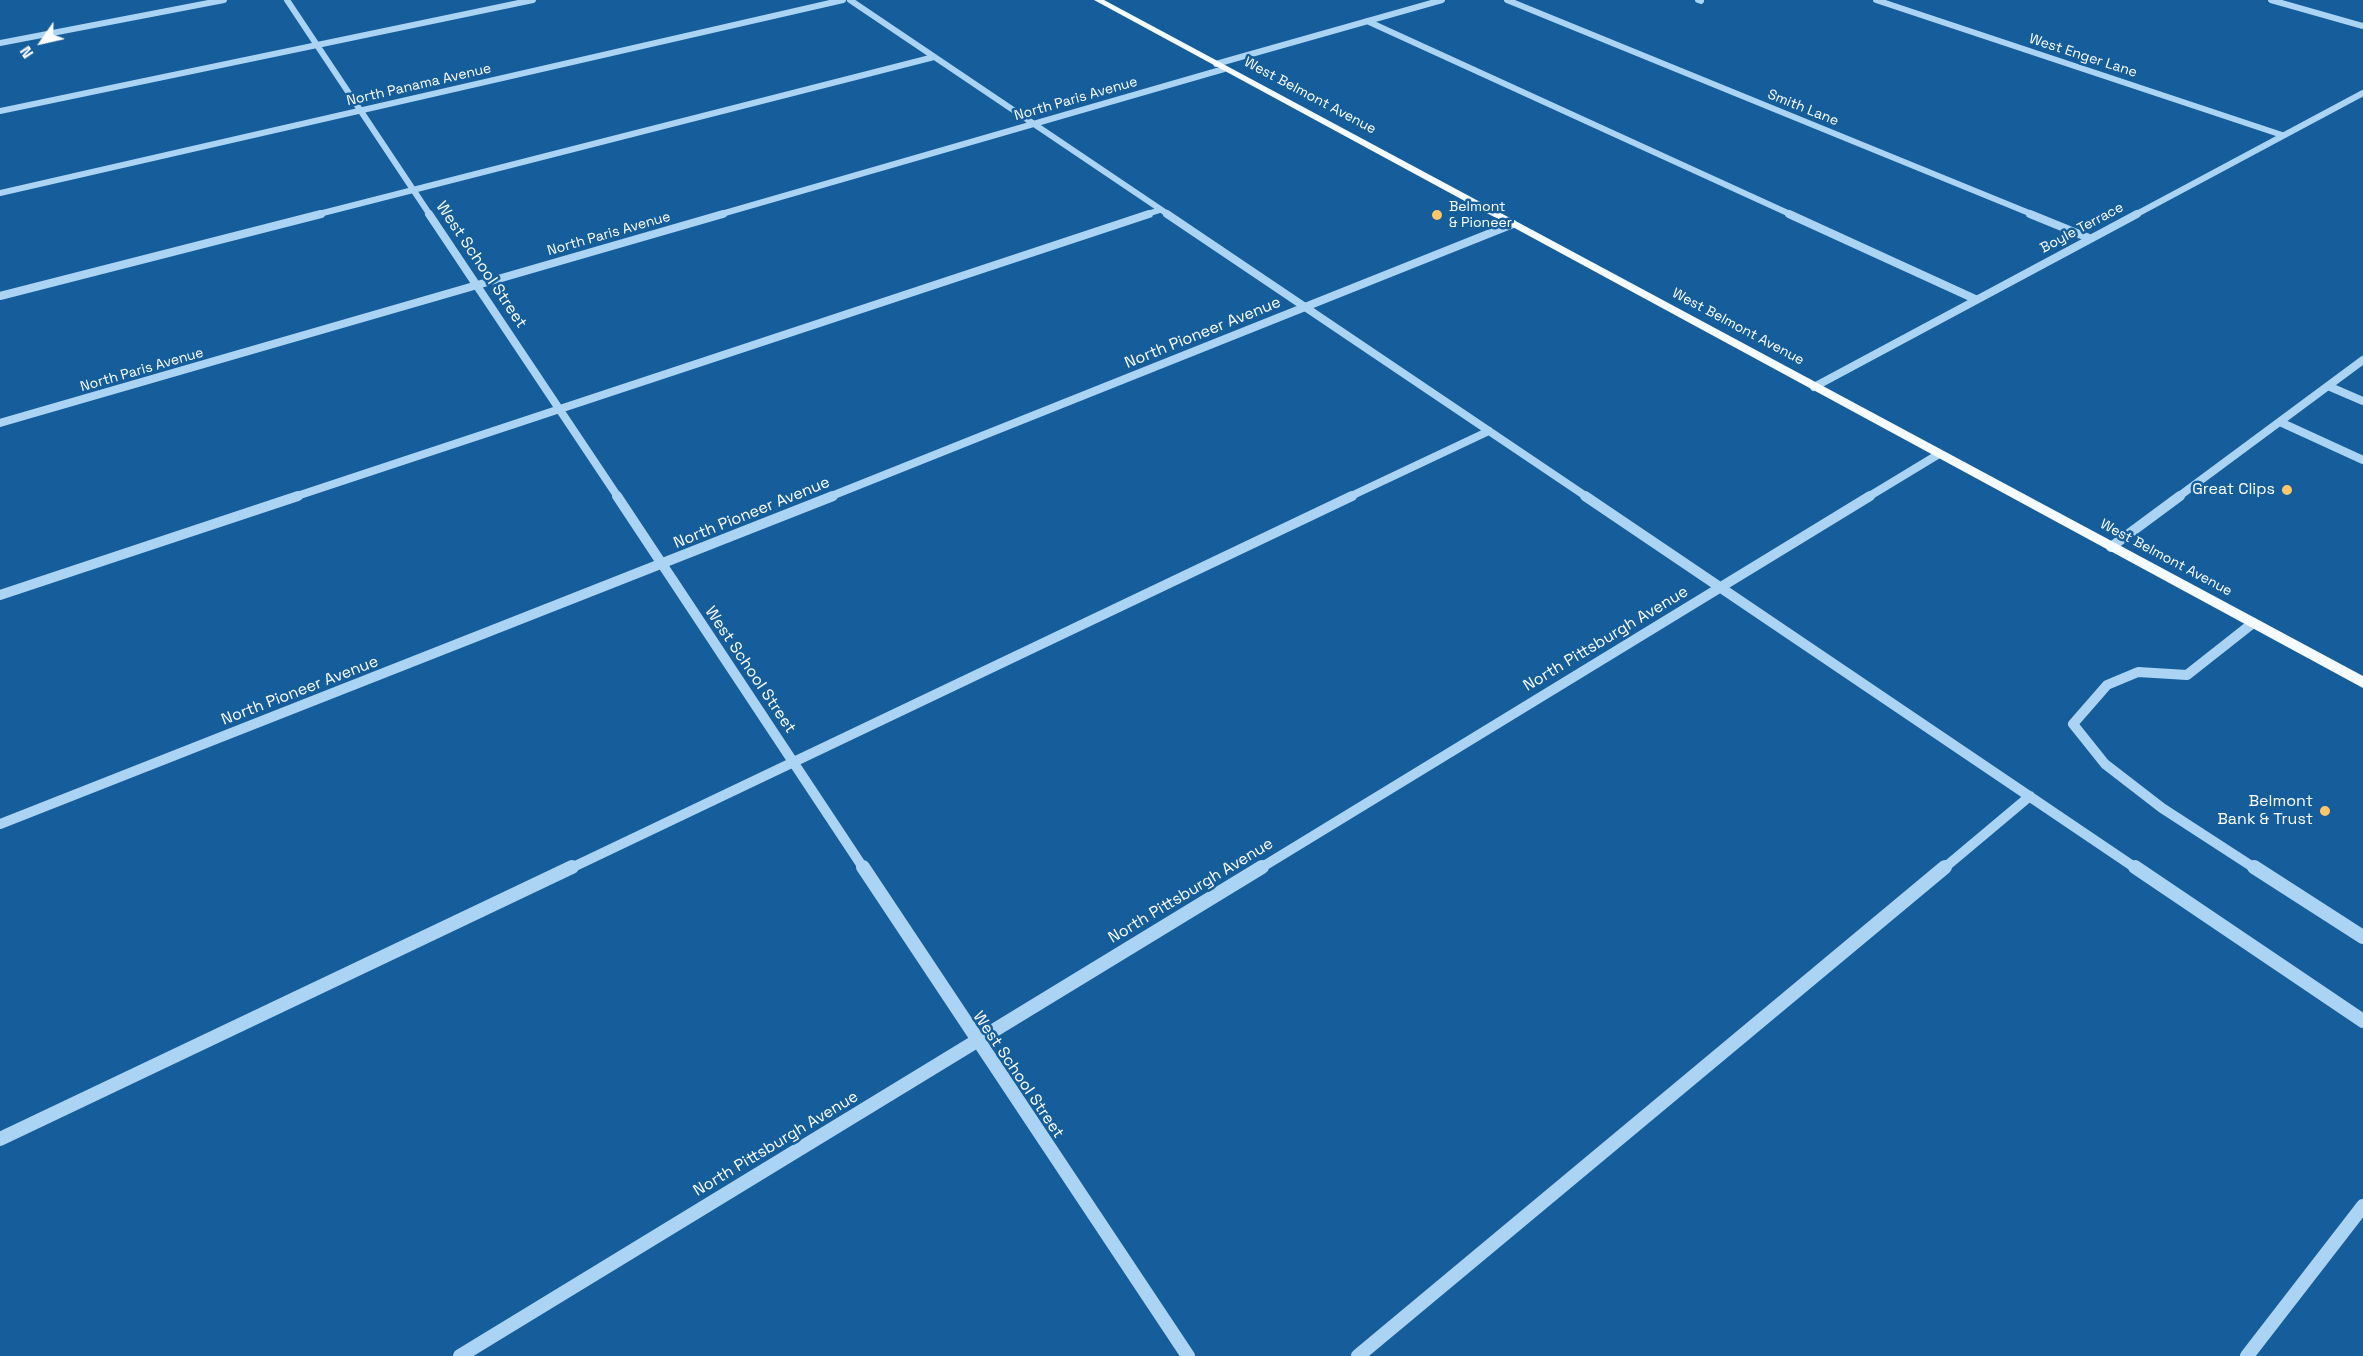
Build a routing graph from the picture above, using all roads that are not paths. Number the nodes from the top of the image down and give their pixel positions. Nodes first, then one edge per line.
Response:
1 (224, 0) edge
2 (287, 0) edge
3 (532, 0) edge
4 (843, 0) edge
5 (850, 0) edge
6 (1098, 0) edge
7 (1442, 0) edge
8 (1507, 0) edge
9 (1876, 0) edge
10 (2271, 0) edge
11 (1367, 21) junction
12 (2363, 26) edge
13 (0, 43) edge
14 (317, 45) junction
15 (934, 57) junction
16 (1220, 66) junction
17 (2363, 93) edge
18 (0, 111) edge
19 (361, 111) junction
20 (1033, 124) junction
21 (2282, 135) junction
22 (413, 190) junction
23 (0, 193) edge
24 (1160, 210) junction
25 (1513, 224) junction
26 (2089, 238) junction
27 (477, 285) junction
28 (0, 296) edge
29 (1975, 299) junction
30 (1306, 308) junction
31 (2363, 360) edge
32 (2328, 386) junction
33 (1814, 387) junction
34 (2363, 401) edge
35 (559, 408) junction
36 (2280, 422) junction
37 (0, 423) edge
38 (1489, 431) junction
39 (1939, 454) junction
40 (2363, 460) edge
41 (2111, 547) junction
42 (663, 564) junction
43 (1722, 588) junction
44 (0, 595) edge
45 (2253, 623) junction
46 (2363, 683) edge
47 (794, 762) junction
48 (2030, 796) junction
49 (0, 824) edge
50 (2363, 937) edge
51 (2363, 1021) edge
52 (978, 1040) junction
53 (0, 1139) edge
54 (2363, 1206) edge
55 (459, 1356) edge
56 (1188, 1356) edge
57 (1358, 1356) edge
58 (2247, 1356) edge

1 - 13 street
2 - 14 street, West School Street
3 - 14 street
4 - 19 street, North Panama Avenue
5 - 15 street
6 - 16 main road, West Belmont Avenue
7 - 11 street, North Paris Avenue
8 - 26 street, Smith Lane
9 - 21 street, West Enger Lane
10 - 12 street
11 - 16 street, North Paris Avenue
11 - 29 street
14 - 18 street
14 - 19 street, West School Street
15 - 20 street
15 - 22 street
16 - 20 street, North Paris Avenue
16 - 25 main road, West Belmont Avenue
17 - 21 street, Boyle Terrace
19 - 22 street, West School Street
19 - 23 street, North Panama Avenue
20 - 24 street
20 - 27 street, North Paris Avenue
21 - 26 street, Boyle Terrace
22 - 27 street, West School Street
22 - 28 street
24 - 30 street
24 - 35 street
25 - 30 street, North Pioneer Avenue
25 - 33 main road, West Belmont Avenue
26 - 29 street, Boyle Terrace
27 - 35 street, West School Street
27 - 37 street, North Paris Avenue
29 - 33 street, Boyle Terrace
30 - 38 street
30 - 42 street, North Pioneer Avenue
31 - 32 street
32 - 34 street
32 - 36 street
33 - 39 main road, West Belmont Avenue
35 - 42 street, West School Street
35 - 44 street
36 - 40 street
36 - 41 street
38 - 43 street
38 - 47 street
39 - 41 main road, West Belmont Avenue
39 - 43 street, North Pittsburgh Avenue
41 - 45 main road, West Belmont Avenue
42 - 47 street, West School Street
42 - 49 street, North Pioneer Avenue
43 - 48 street
43 - 52 street, North Pittsburgh Avenue
45 - 46 main road, West Belmont Avenue
45 - 50 street
47 - 52 street, West School Street
47 - 53 street
48 - 51 street
48 - 57 street
52 - 55 street, North Pittsburgh Avenue
52 - 56 street, West School Street
54 - 58 street

